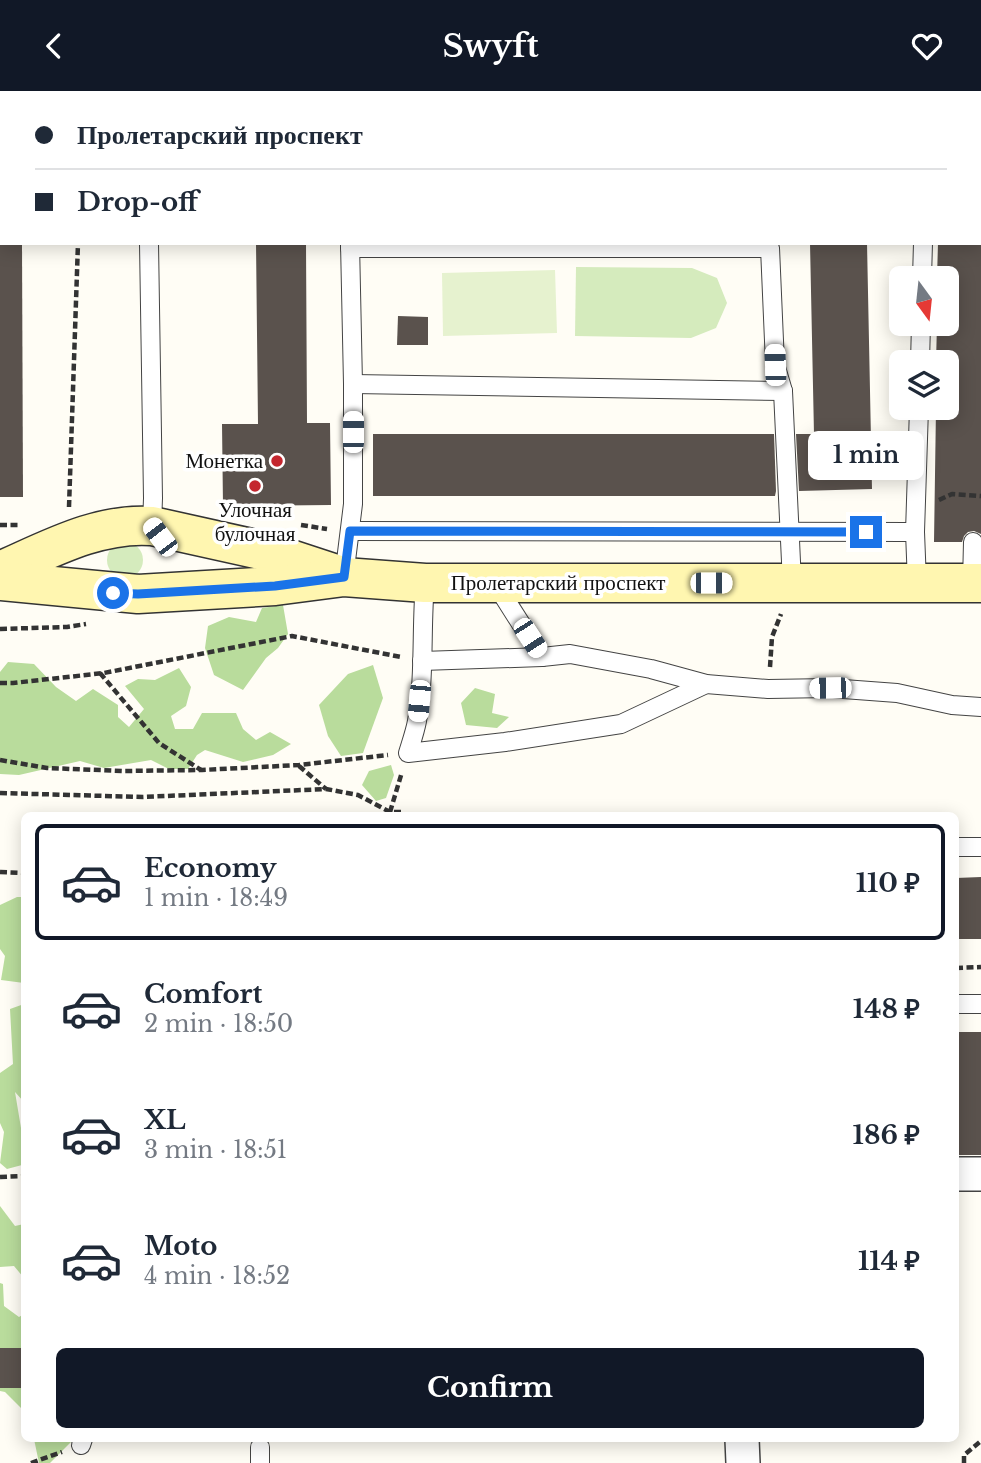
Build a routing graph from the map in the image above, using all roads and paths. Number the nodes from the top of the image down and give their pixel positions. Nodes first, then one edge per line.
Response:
1 (78, 245) edge
2 (149, 245) edge
3 (923, 245) edge
4 (350, 246) edge
5 (922, 266) edge
6 (353, 384) junction
7 (783, 391) junction
8 (919, 420) edge
9 (69, 486) dead end
10 (981, 496) edge
11 (916, 510) junction
12 (152, 526) junction
13 (103, 530) junction
14 (350, 531) junction
15 (791, 532) junction
16 (915, 532) junction
17 (974, 543) dead end
18 (0, 571) edge
19 (344, 577) junction
20 (0, 581) edge
21 (425, 583) junction
22 (495, 583) junction
23 (792, 583) junction
24 (917, 583) junction
25 (976, 583) edge
26 (126, 593) junction
27 (542, 657) junction
28 (422, 661) junction
29 (100, 673) junction
30 (0, 683) edge
31 (706, 684) junction
32 (768, 689) junction
33 (981, 707) edge
34 (408, 753) junction
35 (0, 760) edge
36 (299, 765) junction
37 (202, 770) junction
38 (326, 789) junction
39 (0, 793) edge
40 (390, 812) joint
41 (959, 847) edge
42 (981, 847) edge
43 (0, 872) edge
44 (21, 873) edge
45 (981, 967) edge
46 (959, 968) edge
47 (959, 1004) edge
48 (981, 1004) edge
49 (959, 1174) edge
50 (981, 1174) edge
51 (21, 1176) edge
52 (0, 1178) edge
53 (981, 1441) edge
54 (82, 1442) edge
55 (742, 1442) edge
56 (30, 1463) edge
57 (743, 1463) edge
58 (964, 1463) edge

1 - 9 path
2 - 12 lane
3 - 5 lane
4 - 6 lane
4 - 7 lane
6 - 7 lane
6 - 14 lane
7 - 15 lane
8 - 11 lane
10 - 11 path
11 - 16 lane
12 - 13 main road, Пролетарский проспект
12 - 19 main road, Пролетарский проспект
12 - 26 main road
13 - 18 main road, Пролетарский проспект
13 - 26 main road
14 - 15 lane
14 - 19 lane
15 - 16 lane
15 - 23 lane
16 - 24 lane
17 - 25 lane
19 - 21 main road, Пролетарский проспект
19 - 26 main road, Пролетарский проспект
20 - 26 main road, Пролетарский проспект
21 - 22 main road, Пролетарский проспект
21 - 28 lane
22 - 23 main road, Пролетарский проспект
22 - 27 lane
23 - 24 main road, Пролетарский проспект
23 - 32 path
24 - 25 main road, Пролетарский проспект
27 - 28 lane
27 - 31 lane
28 - 29 path
28 - 34 lane
29 - 30 path
29 - 37 path
31 - 32 lane
31 - 34 lane
32 - 33 lane
34 - 36 path
34 - 40 path
35 - 37 path
36 - 37 path
36 - 38 path
38 - 39 path
38 - 40 path
41 - 42 lane
43 - 44 path
45 - 46 path
47 - 48 lane
49 - 50 street
51 - 52 path
53 - 58 path
54 - 56 path
55 - 57 street

